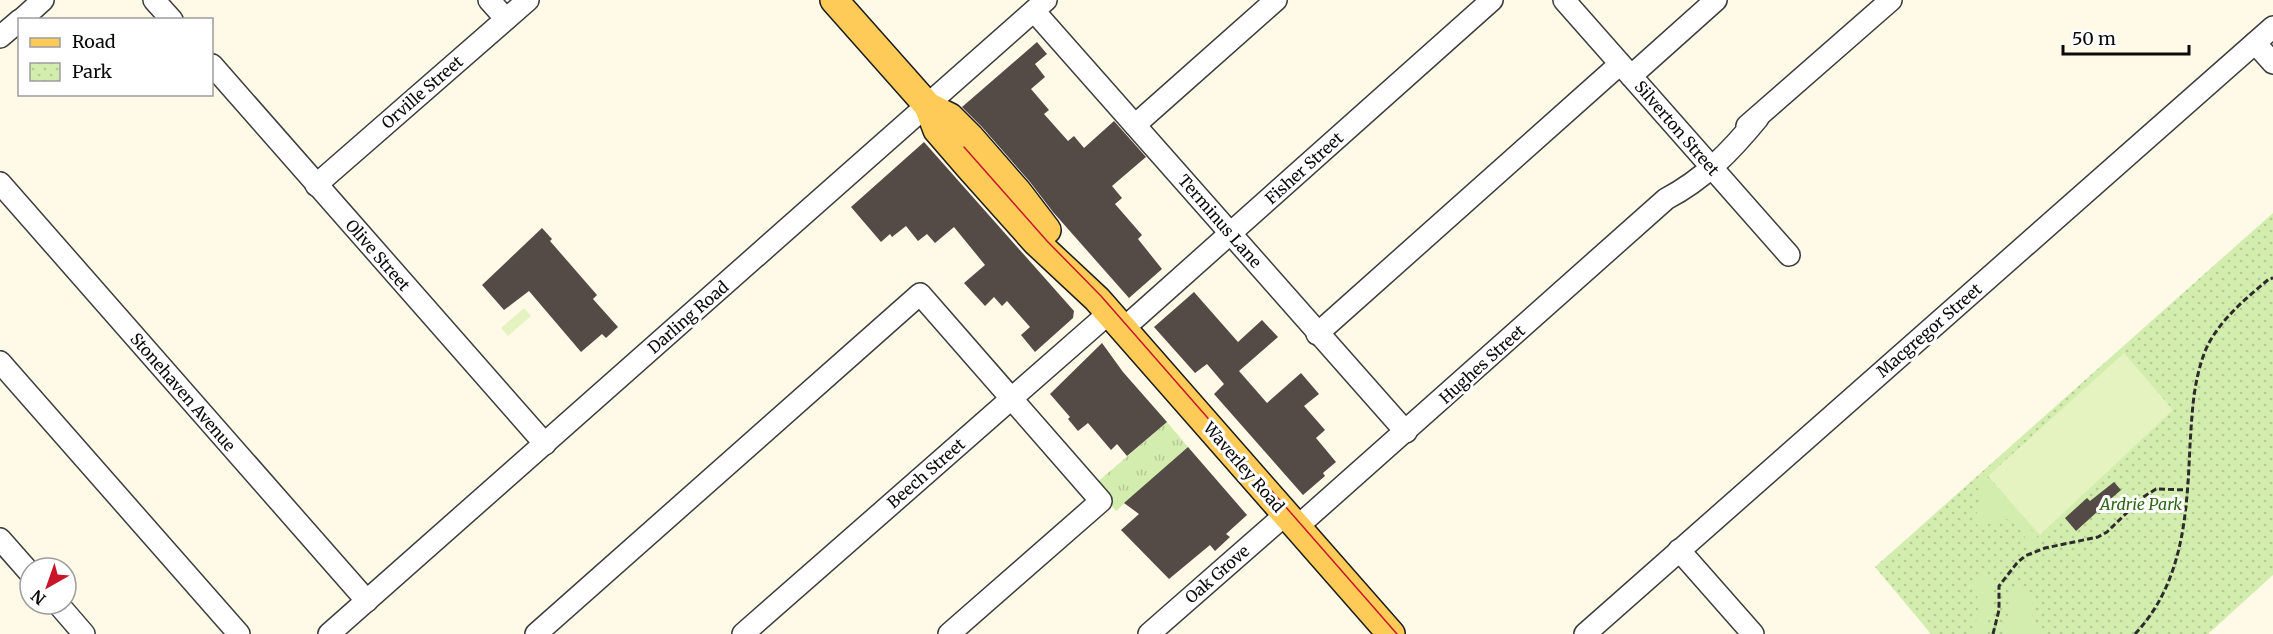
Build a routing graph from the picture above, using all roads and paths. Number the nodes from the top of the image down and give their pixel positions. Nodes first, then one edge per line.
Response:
1 (43, 0) edge
2 (154, 0) edge
3 (489, 0) edge
4 (528, 0) edge
5 (834, 0) edge
6 (1276, 0) edge
7 (1564, 0) edge
8 (1716, 0) edge
9 (1891, 0) edge
10 (1492, 2) edge
11 (1040, 6) edge
12 (22, 18) edge
13 (169, 18) edge
14 (506, 19) junction
15 (18, 22) edge
16 (2273, 27) edge
17 (0, 37) edge
18 (2255, 43) junction
19 (2273, 63) edge
20 (213, 66) edge
21 (1625, 70) junction
22 (928, 106) junction
23 (1135, 125) junction
24 (1708, 163) junction
25 (0, 183) edge
26 (316, 185) junction
27 (1231, 233) junction
28 (1789, 255) dead end
29 (2273, 278) edge
30 (1109, 314) junction
31 (1317, 333) junction
32 (0, 362) edge
33 (1011, 398) junction
34 (1406, 432) junction
35 (545, 444) junction
36 (2188, 490) junction
37 (1291, 521) junction
38 (0, 538) edge
39 (1679, 550) junction
40 (18, 559) edge
41 (367, 601) junction
42 (68, 616) edge
43 (84, 634) edge
44 (239, 634) edge
45 (329, 634) edge
46 (536, 634) edge
47 (743, 634) edge
48 (949, 634) edge
49 (1149, 634) edge
50 (1391, 634) edge
51 (1586, 634) edge
52 (1753, 634) edge
53 (1993, 634) edge
54 (2135, 634) edge

1 - 12 street
2 - 13 street
3 - 14 street
4 - 14 street, Orville Street
5 - 22 main road, Waverley Road
6 - 23 street
7 - 21 street, Silverton Street
8 - 21 street
9 - 24 street, Hughes Street
10 - 27 street, Fisher Street
11 - 22 street, Darling Road
11 - 23 street, Terminus Lane
14 - 26 street, Orville Street
15 - 17 street
16 - 18 street, Macgregor Street
18 - 19 street
18 - 39 street, Macgregor Street
20 - 26 street, Olive Street
21 - 24 street, Silverton Street
21 - 31 street
22 - 30 main road, Waverley Road
22 - 35 street, Darling Road
23 - 27 street, Terminus Lane
24 - 28 street, Silverton Street
24 - 34 street, Hughes Street
25 - 41 street, Stonehaven Avenue
26 - 35 street, Olive Street
27 - 30 street, Fisher Street
27 - 31 street, Terminus Lane
29 - 36 path
30 - 33 street, Beech Street
30 - 37 main road, Waverley Road
31 - 34 street, Terminus Lane
32 - 44 street
33 - 46 street
33 - 47 street, Beech Street
33 - 48 street
34 - 37 street, Hughes Street
35 - 41 street, Darling Road
36 - 53 path
36 - 54 path
37 - 49 street, Oak Grove
37 - 50 main road, Waverley Road
38 - 40 street
39 - 51 street, Macgregor Street
39 - 52 street
41 - 45 street, Darling Road
42 - 43 street

